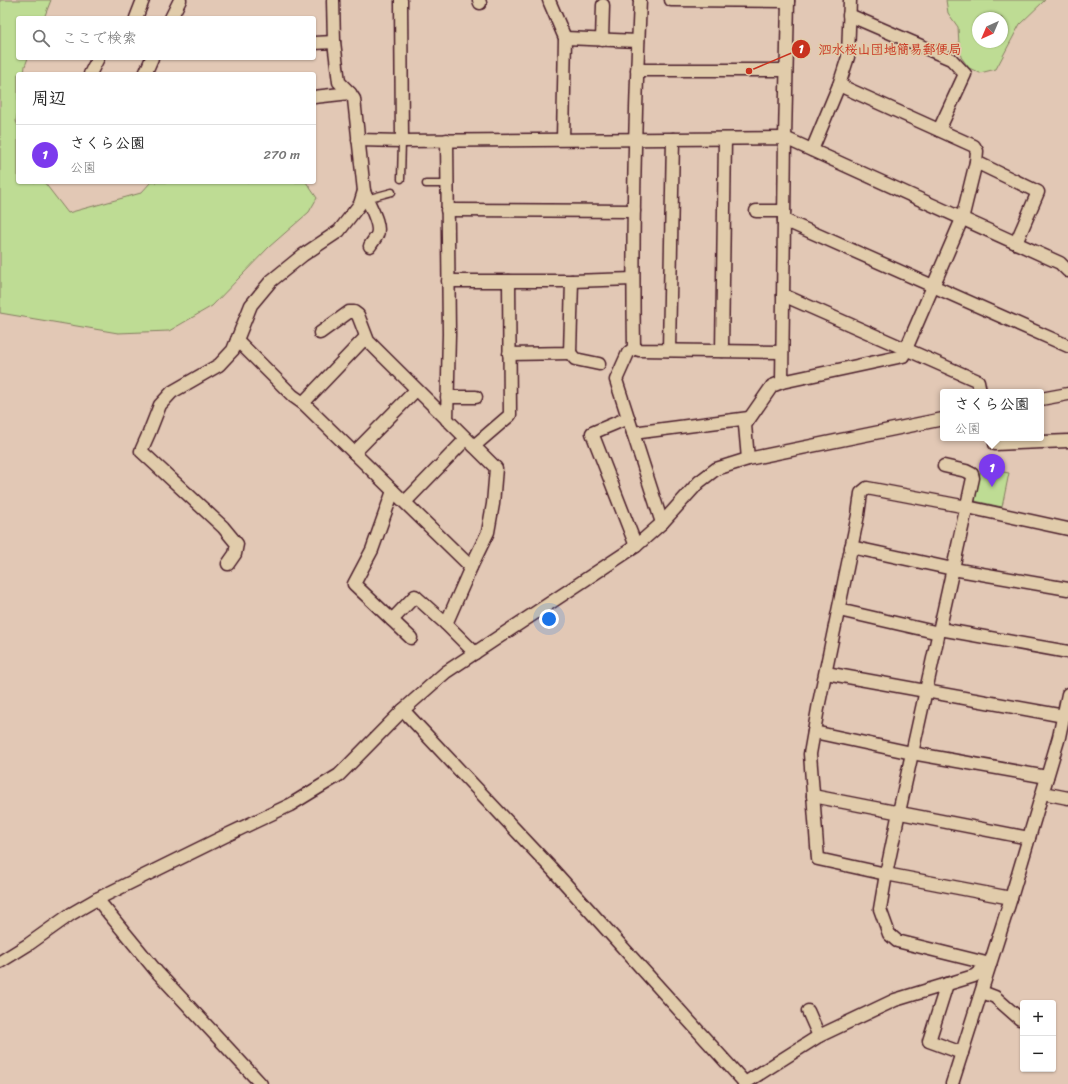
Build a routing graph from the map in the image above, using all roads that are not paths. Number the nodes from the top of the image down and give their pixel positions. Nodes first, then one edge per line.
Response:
1 (143, 0) edge
2 (180, 0) edge
3 (333, 0) edge
4 (401, 0) edge
5 (549, 0) edge
6 (640, 0) edge
7 (671, 0) edge
8 (788, 0) edge
9 (850, 0) edge
10 (603, 5) dead end
11 (849, 15) junction
12 (137, 16) edge
13 (172, 16) edge
14 (565, 38) junction
15 (602, 40) junction
16 (638, 41) junction
17 (334, 42) junction
18 (316, 43) edge
19 (97, 60) edge
20 (151, 60) edge
21 (637, 70) junction
22 (786, 70) junction
23 (91, 72) edge
24 (146, 72) edge
25 (839, 85) junction
26 (350, 93) junction
27 (316, 97) edge
28 (939, 130) junction
29 (785, 138) junction
30 (563, 139) junction
31 (674, 139) junction
32 (725, 139) junction
33 (358, 140) junction
34 (447, 140) junction
35 (634, 140) junction
36 (402, 141) junction
37 (812, 150) junction
38 (976, 162) junction
39 (400, 179) dead end
40 (426, 184) dead end
41 (447, 184) junction
42 (392, 192) dead end
43 (365, 195) junction
44 (447, 210) junction
45 (756, 211) dead end
46 (634, 212) junction
47 (784, 215) junction
48 (962, 219) junction
49 (1016, 243) junction
50 (370, 246) dead end
51 (1068, 271) edge
52 (633, 279) junction
53 (448, 281) junction
54 (509, 281) junction
55 (572, 281) junction
56 (932, 286) junction
57 (782, 295) junction
58 (320, 333) dead end
59 (366, 337) junction
60 (237, 340) junction
61 (1068, 346) edge
62 (634, 348) junction
63 (906, 349) junction
64 (669, 350) junction
65 (722, 351) junction
66 (782, 352) junction
67 (570, 353) junction
68 (510, 354) junction
69 (599, 364) dead end
70 (782, 382) junction
71 (979, 389) edge
72 (416, 390) junction
73 (1068, 394) edge
74 (447, 397) junction
75 (476, 397) dead end
76 (1044, 398) edge
77 (303, 403) junction
78 (628, 418) junction
79 (750, 418) junction
80 (447, 420) junction
81 (940, 420) edge
82 (633, 433) junction
83 (995, 441) edge
84 (1068, 441) edge
85 (470, 442) junction
86 (354, 453) junction
87 (748, 459) junction
88 (944, 466) dead end
89 (393, 491) junction
90 (405, 502) junction
91 (966, 507) junction
92 (662, 523) junction
93 (1068, 528) edge
94 (636, 546) junction
95 (851, 547) junction
96 (228, 564) dead end
97 (471, 567) junction
98 (953, 569) junction
99 (1068, 589) edge
100 (839, 610) junction
101 (392, 620) junction
102 (446, 624) junction
103 (939, 631) junction
104 (411, 638) dead end
105 (1068, 652) edge
106 (475, 653) junction
107 (826, 673) junction
108 (926, 691) junction
109 (1068, 694) edge
110 (402, 710) junction
111 (1064, 716) junction
112 (814, 732) junction
113 (1063, 738) edge
114 (912, 753) junction
115 (1047, 777) junction
116 (1043, 793) junction
117 (813, 796) junction
118 (1068, 798) edge
119 (899, 812) junction
120 (1029, 838) junction
121 (886, 874) junction
122 (1011, 898) junction
123 (97, 899) junction
124 (0, 962) edge
125 (990, 964) junction
126 (947, 984) junction
127 (982, 992) junction
128 (808, 1011) dead end
129 (1020, 1019) dead end
130 (819, 1036) junction
131 (962, 1052) junction
132 (744, 1083) edge
133 (261, 1084) edge
134 (952, 1084) edge

1 - 12 street
2 - 13 street
3 - 17 street
4 - 36 street
5 - 14 street
6 - 16 street
7 - 8 street
8 - 22 street
9 - 11 street
10 - 15 street
11 - 25 street
11 - 28 street
14 - 15 street
14 - 30 street
15 - 16 street
16 - 21 street
17 - 18 street
17 - 26 street
19 - 23 street
20 - 24 street
21 - 22 street
21 - 35 street
22 - 29 street
25 - 28 street
25 - 37 street
26 - 27 street
26 - 33 street
28 - 38 street
29 - 32 street
29 - 37 street
29 - 47 street
30 - 34 street
30 - 35 street
31 - 32 street
31 - 35 street
31 - 64 street
32 - 65 street
33 - 36 street
33 - 43 street
34 - 36 street
34 - 41 street
35 - 46 street
36 - 39 lane
37 - 48 street
38 - 48 street
38 - 49 street
40 - 41 lane
41 - 44 street
42 - 43 lane
43 - 50 street
43 - 60 street
44 - 46 street
44 - 53 street
45 - 47 street
46 - 52 street
47 - 56 street
47 - 57 street
48 - 49 street
48 - 56 street
49 - 51 street
52 - 55 street
52 - 62 street
53 - 54 street
53 - 74 street
54 - 55 street
54 - 68 street
55 - 67 street
56 - 61 street
56 - 63 street
57 - 63 street
57 - 66 street
58 - 59 street
59 - 72 street
59 - 77 street
60 - 77 street
60 - 96 street
62 - 64 street
62 - 78 street
63 - 70 street
63 - 71 street
64 - 65 street
65 - 66 street
66 - 70 street
67 - 68 street
67 - 69 street
68 - 85 street
70 - 79 street
72 - 80 street
72 - 86 street
73 - 76 street
74 - 75 street
74 - 80 street
77 - 86 street
78 - 82 street
78 - 94 street
79 - 82 street
79 - 87 street
80 - 85 street
81 - 87 street
82 - 92 street
83 - 84 street
85 - 90 street
85 - 97 street
86 - 89 street
87 - 92 street
88 - 91 street
89 - 90 street
89 - 101 street
90 - 97 street
91 - 93 street
91 - 95 street
91 - 98 street
92 - 94 street
94 - 106 street
95 - 98 street
95 - 100 street
97 - 102 street
98 - 99 street
98 - 103 street
100 - 103 street
100 - 107 street
101 - 102 street
101 - 104 street
102 - 106 street
103 - 105 street
103 - 108 street
106 - 110 street
107 - 108 street
107 - 112 street
108 - 111 street
108 - 114 street
109 - 111 street
110 - 123 street
110 - 132 street
111 - 113 street
112 - 114 street
112 - 117 street
113 - 115 street
114 - 115 street
114 - 119 street
115 - 116 street
116 - 118 street
116 - 120 street
117 - 119 street
117 - 121 street
119 - 120 street
119 - 121 street
120 - 122 street
121 - 122 street
121 - 125 street
122 - 125 street
123 - 124 street
123 - 133 street
125 - 126 street
125 - 127 street
126 - 130 street
126 - 131 street
127 - 129 street
127 - 131 street
128 - 130 street
130 - 132 street
131 - 134 street

